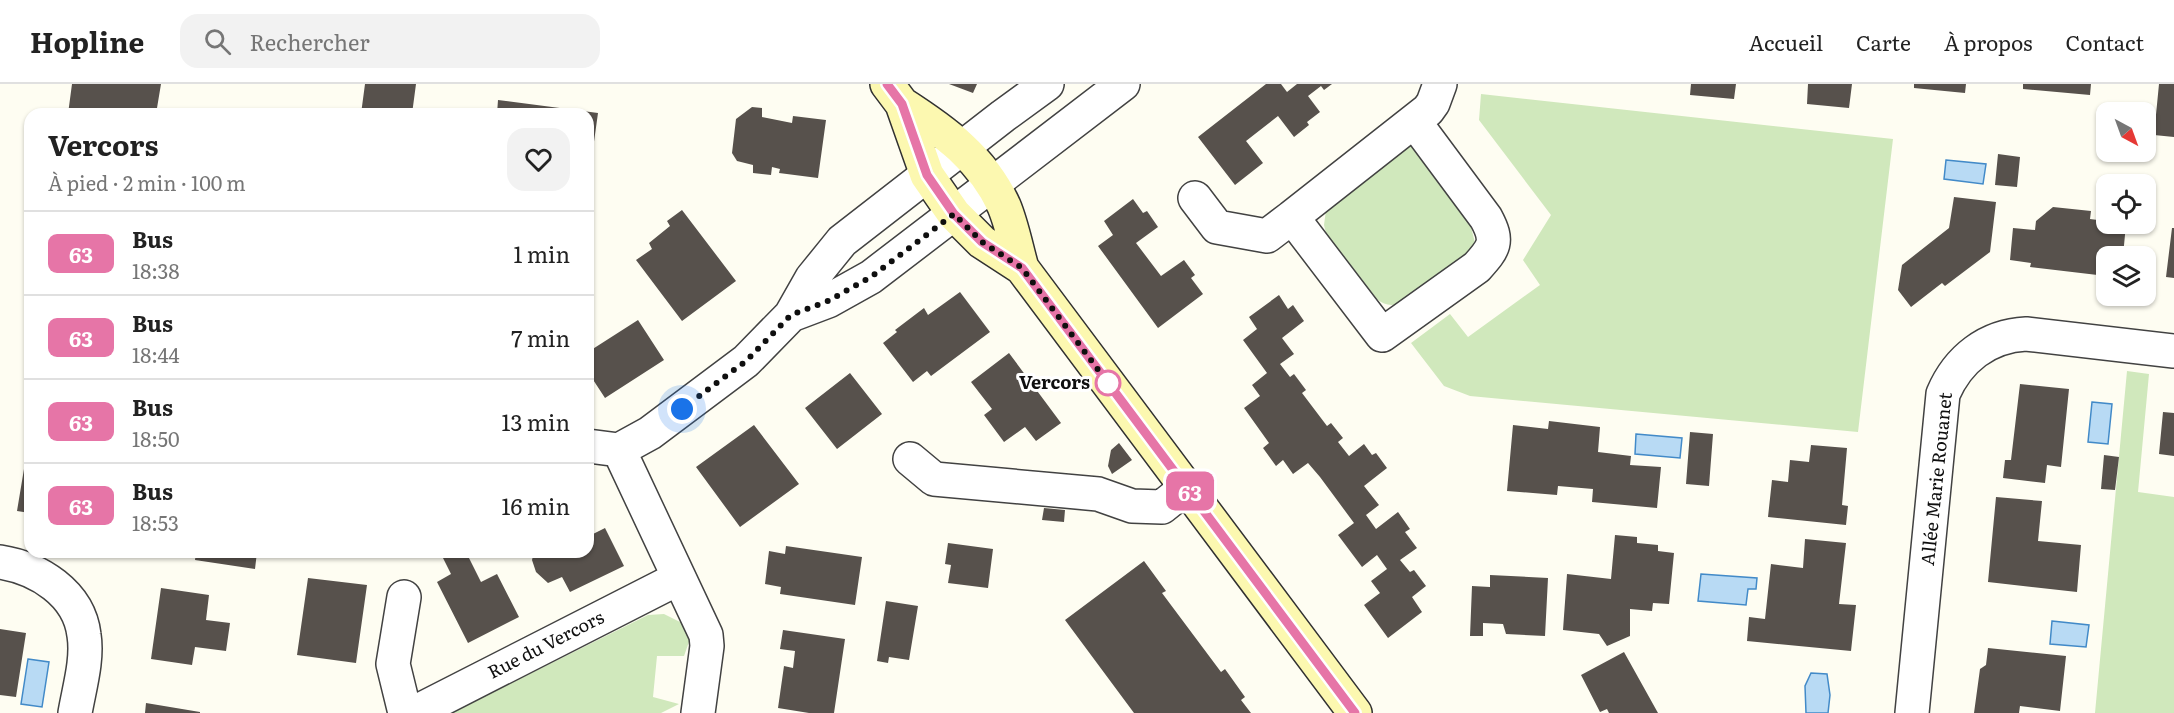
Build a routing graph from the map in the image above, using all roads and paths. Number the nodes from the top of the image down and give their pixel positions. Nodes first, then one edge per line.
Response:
1 (1047, 84) edge
2 (1123, 84) edge
3 (1440, 84) edge
4 (894, 94) edge
5 (1414, 121) junction
6 (963, 147) junction
7 (927, 175) junction
8 (993, 185) junction
9 (1195, 198) dead end
10 (954, 214) junction
11 (1292, 217) junction
12 (1022, 268) junction
13 (791, 315) junction
14 (2174, 351) edge
15 (603, 448) edge
16 (910, 459) dead end
17 (1174, 497) junction
18 (0, 562) edge
19 (680, 578) junction
20 (404, 597) dead end
21 (75, 713) edge
22 (405, 713) edge
23 (414, 713) edge
24 (698, 713) edge
25 (1355, 713) edge
26 (1912, 713) edge

1 - 6 street
2 - 8 street
3 - 5 street
4 - 6 main road
4 - 7 main road
5 - 11 street
5 - 11 street
6 - 7 street
6 - 8 main road
7 - 10 main road
7 - 13 street
8 - 10 street
8 - 12 main road
9 - 11 street
10 - 12 main road
10 - 13 street
12 - 17 main road
13 - 15 street
14 - 26 street, Allée Marie Rouanet
15 - 19 street
16 - 17 street
17 - 25 main road
18 - 21 street
19 - 23 street, Rue du Vercors
19 - 24 street
20 - 22 street

